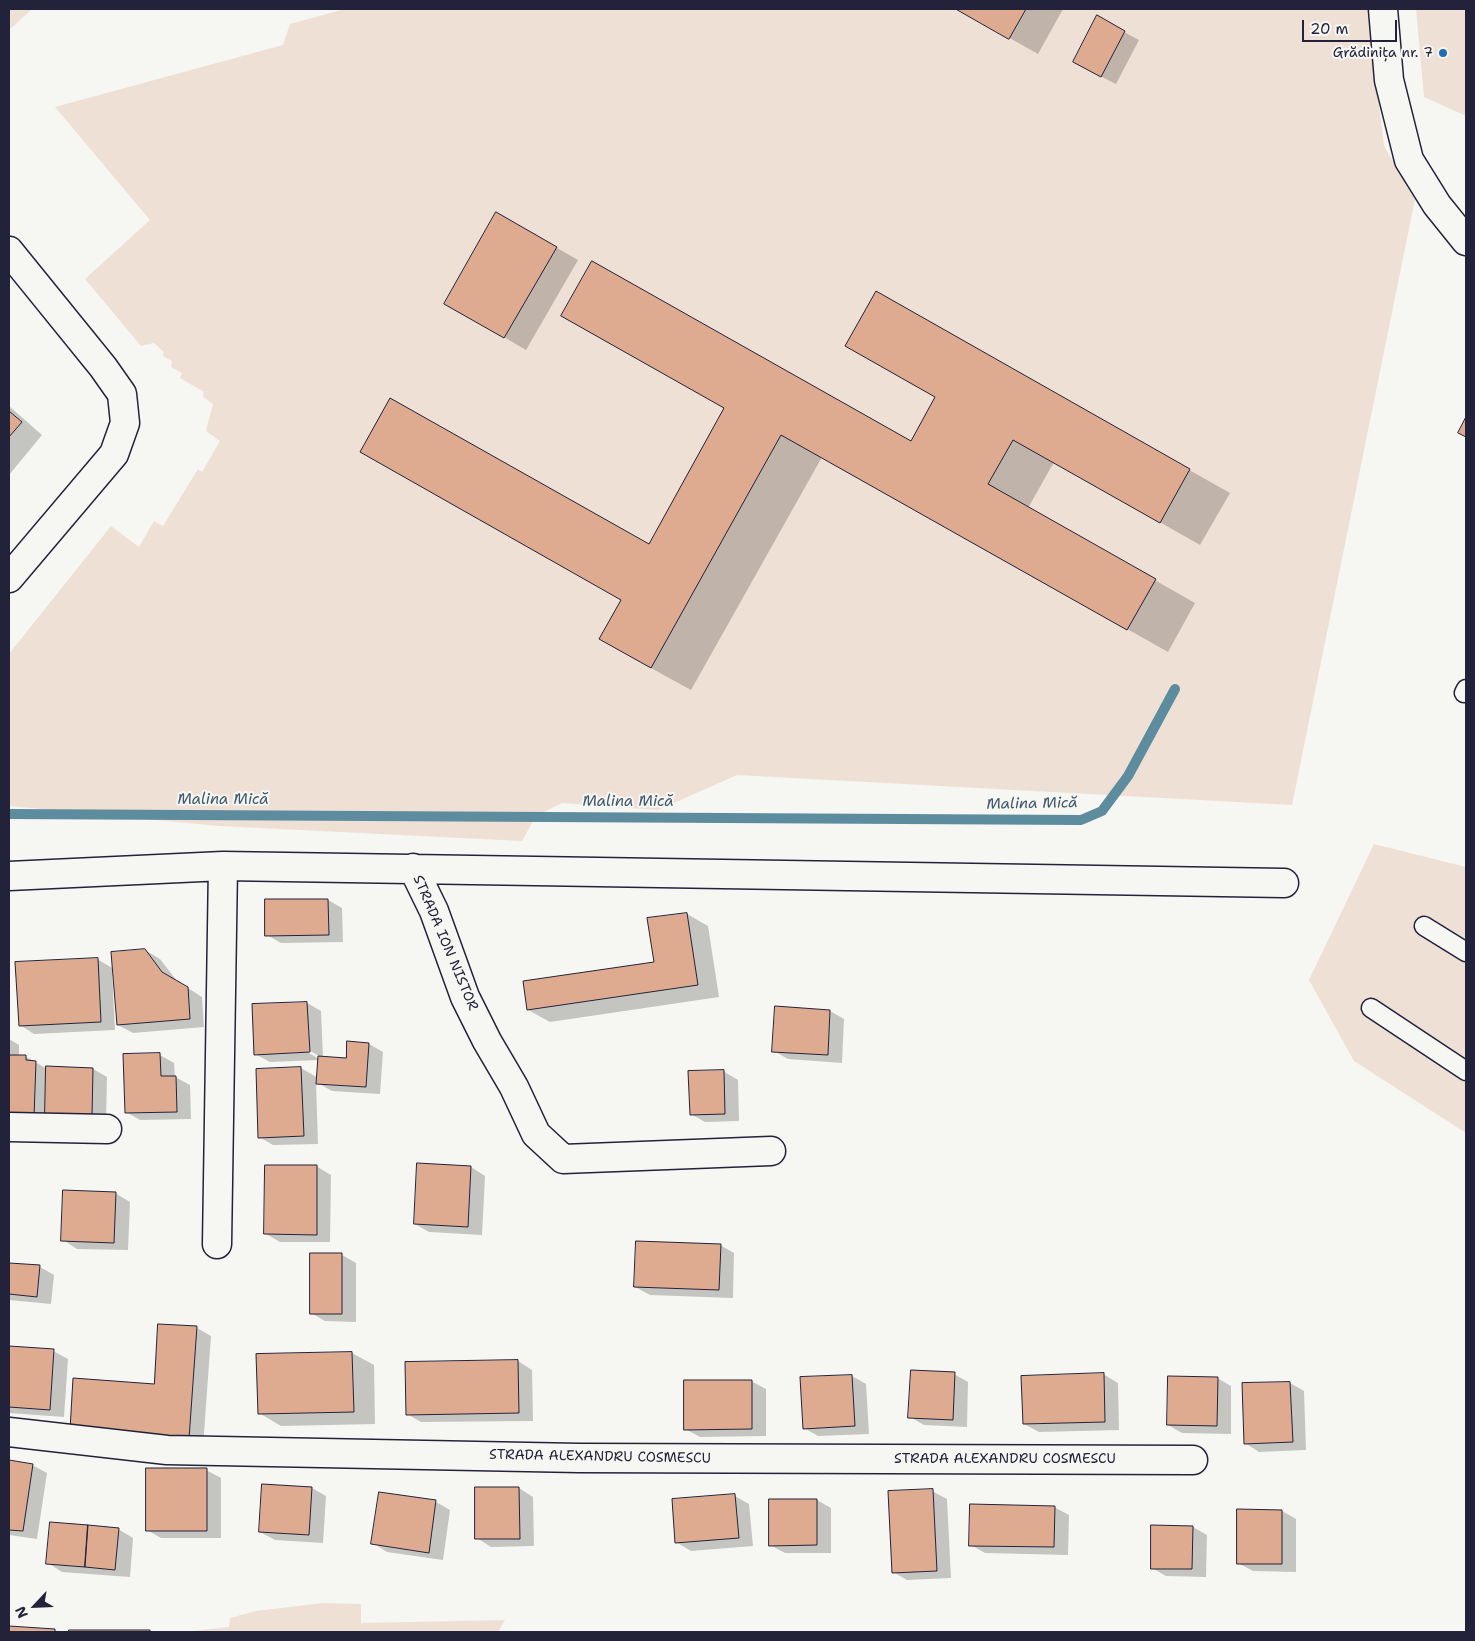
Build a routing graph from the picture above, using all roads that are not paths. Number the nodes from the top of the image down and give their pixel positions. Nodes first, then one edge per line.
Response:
1 (1383, 9) edge
2 (1466, 241) edge
3 (9, 251) edge
4 (9, 578) edge
5 (223, 866) junction
6 (414, 868) junction
7 (9, 876) edge
8 (1284, 883) dead end
9 (1424, 926) dead end
10 (1466, 952) edge
11 (1371, 1008) dead end
12 (1466, 1070) edge
13 (9, 1127) edge
14 (106, 1129) dead end
15 (771, 1151) dead end
16 (217, 1244) dead end
17 (9, 1432) edge
18 (1193, 1460) dead end

1 - 2 street
3 - 4 street
5 - 6 street, STRADA ION NISTOR
5 - 7 street, STRADA ION NISTOR
5 - 16 street
6 - 8 street
6 - 15 street, STRADA ION NISTOR
9 - 10 lane
11 - 12 lane
13 - 14 street
17 - 18 street, STRADA ALEXANDRU COSMESCU

